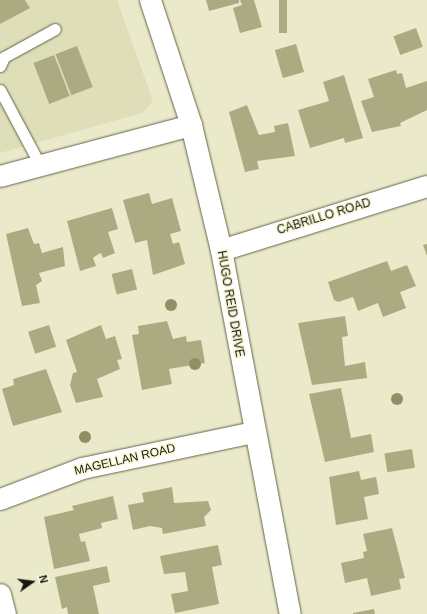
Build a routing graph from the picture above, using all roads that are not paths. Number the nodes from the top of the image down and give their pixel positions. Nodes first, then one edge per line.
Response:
1 (150, 0) edge
2 (55, 29) dead end
3 (0, 66) edge
4 (0, 90) edge
5 (191, 125) junction
6 (40, 165) junction
7 (0, 176) edge
8 (427, 186) edge
9 (221, 250) junction
10 (253, 432) junction
11 (0, 499) edge
12 (0, 594) edge
13 (5, 614) edge
14 (290, 614) edge

1 - 5 street, HUGO REID DRIVE
2 - 3 lane
4 - 6 lane
5 - 6 street
5 - 9 street, HUGO REID DRIVE
6 - 7 street
8 - 9 street, CABRILLO ROAD
9 - 10 street, HUGO REID DRIVE
10 - 11 street, MAGELLAN ROAD
10 - 14 street, HUGO REID DRIVE
12 - 13 street

